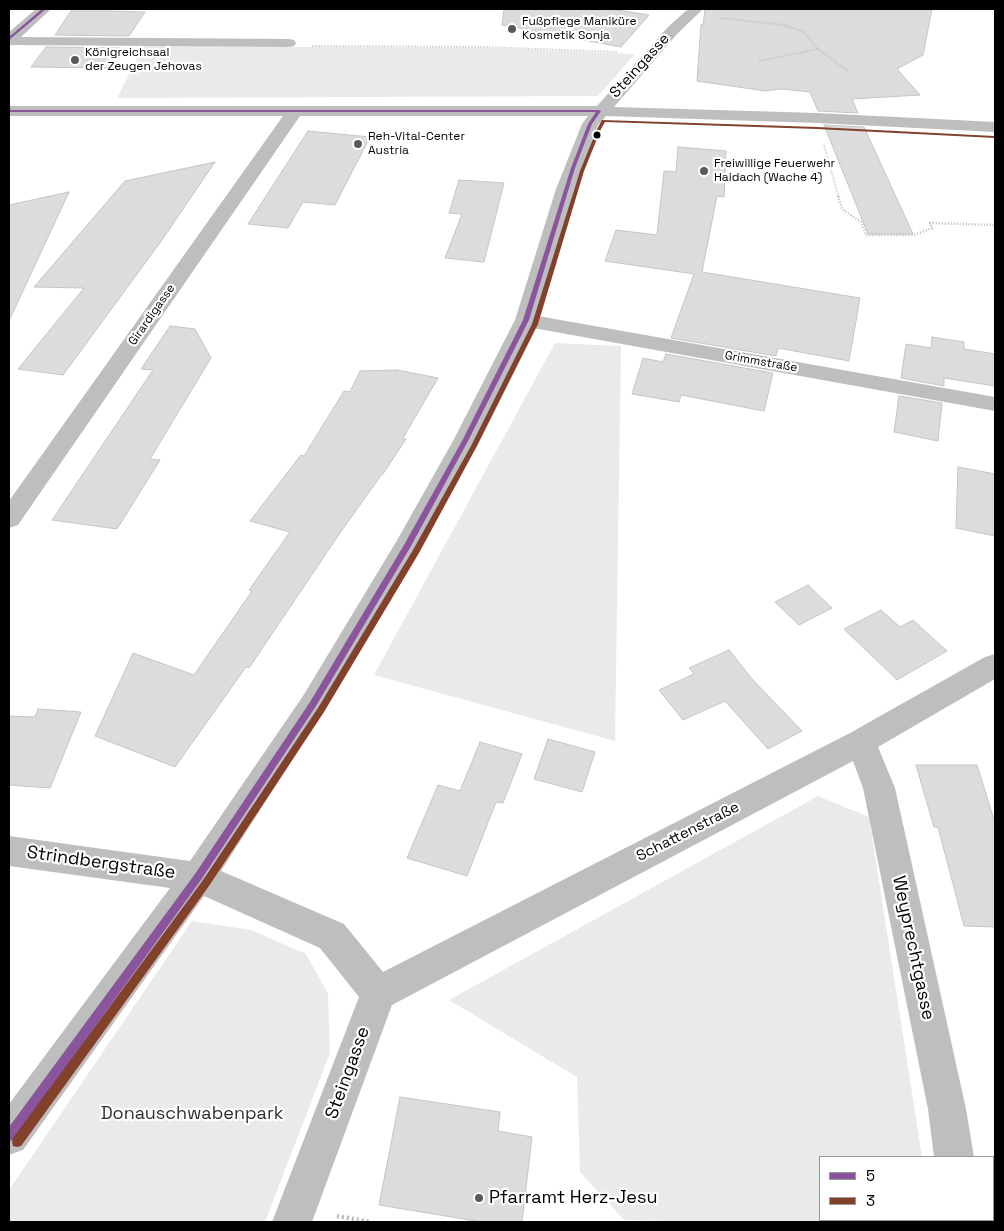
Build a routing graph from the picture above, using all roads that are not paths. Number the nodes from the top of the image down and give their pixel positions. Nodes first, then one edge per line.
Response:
1 (44, 9) edge
2 (693, 12) edge
3 (9, 40) edge
4 (289, 43) road end
5 (9, 111) edge
6 (295, 111) junction
7 (599, 111) junction
8 (995, 127) edge
9 (526, 320) junction
10 (995, 404) edge
11 (9, 519) edge
12 (995, 665) edge
13 (861, 742) junction
14 (9, 851) edge
15 (198, 877) junction
16 (378, 993) junction
17 (9, 1136) edge
18 (954, 1156) edge
19 (310, 1218) edge

1 - 3 street
2 - 7 street, Steingasse
3 - 4 street
5 - 6 street
6 - 7 street
6 - 11 street, Girardigasse
7 - 8 street
7 - 9 street, Steingasse
9 - 10 street, Grimmstraße
9 - 15 street, Steingasse
12 - 13 street, Schattenstraße
13 - 16 street, Schattenstraße
13 - 18 street, Weyprechtgasse
14 - 15 street, Strindbergstraße
15 - 16 street, Strindbergstraße
15 - 17 street, Steingasse
16 - 19 street, Steingasse

